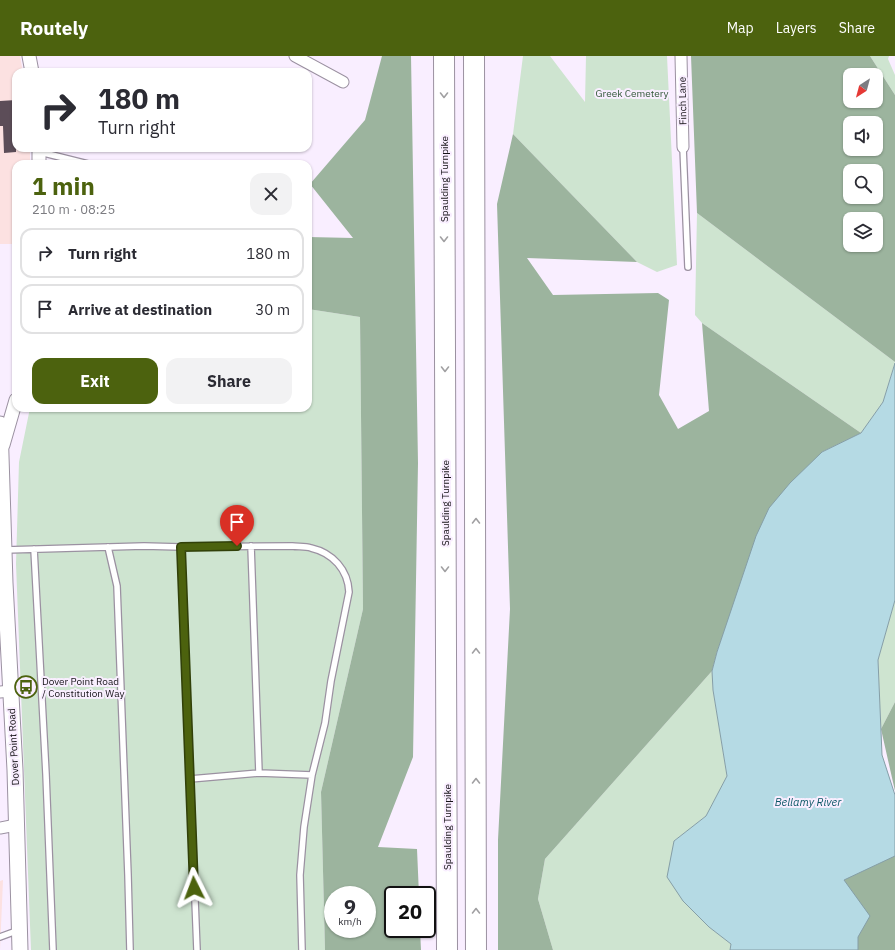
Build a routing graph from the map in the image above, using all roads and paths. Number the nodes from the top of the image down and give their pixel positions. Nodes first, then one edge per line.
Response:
1 (29, 56) edge
2 (296, 56) edge
3 (444, 56) edge
4 (474, 56) edge
5 (681, 56) edge
6 (31, 68) edge
7 (343, 82) dead end
8 (683, 147) joint
9 (39, 155) edge
10 (66, 160) edge
11 (688, 267) dead end
12 (12, 412) edge
13 (0, 424) edge
14 (1, 448) junction
15 (251, 546) junction
16 (181, 547) junction
17 (108, 548) junction
18 (34, 549) junction
19 (4, 550) junction
20 (2, 583) edge
21 (5, 692) edge
22 (260, 773) junction
23 (312, 775) junction
24 (190, 779) junction
25 (16, 825) junction
26 (0, 828) edge
27 (19, 930) junction
28 (0, 937) edge
29 (20, 950) edge
30 (53, 950) edge
31 (130, 950) edge
32 (197, 950) edge
33 (302, 950) edge
34 (447, 950) edge
35 (476, 950) edge

1 - 6 street
2 - 7 street
3 -> 34 highway, Spaulding Turnpike
35 -> 4 highway
5 - 8 street, Finch Lane
8 - 11 lane
9 - 10 lane
12 - 14 street
13 - 14 main road, Dover Point Road
14 - 19 main road, Dover Point Road
15 - 16 lane
15 - 22 lane
15 - 23 lane
16 - 17 lane
16 - 24 lane
17 - 18 lane
17 - 31 lane
18 - 19 lane
18 - 30 lane
19 - 20 main road, Dover Point Road
20 - 21 main road, Dover Point Road
21 - 25 main road, Dover Point Road
22 - 23 lane
22 - 24 lane
23 - 33 lane
24 - 32 lane
25 - 26 street
25 - 27 main road, Dover Point Road
27 - 28 lane
27 - 29 main road, Dover Point Road

